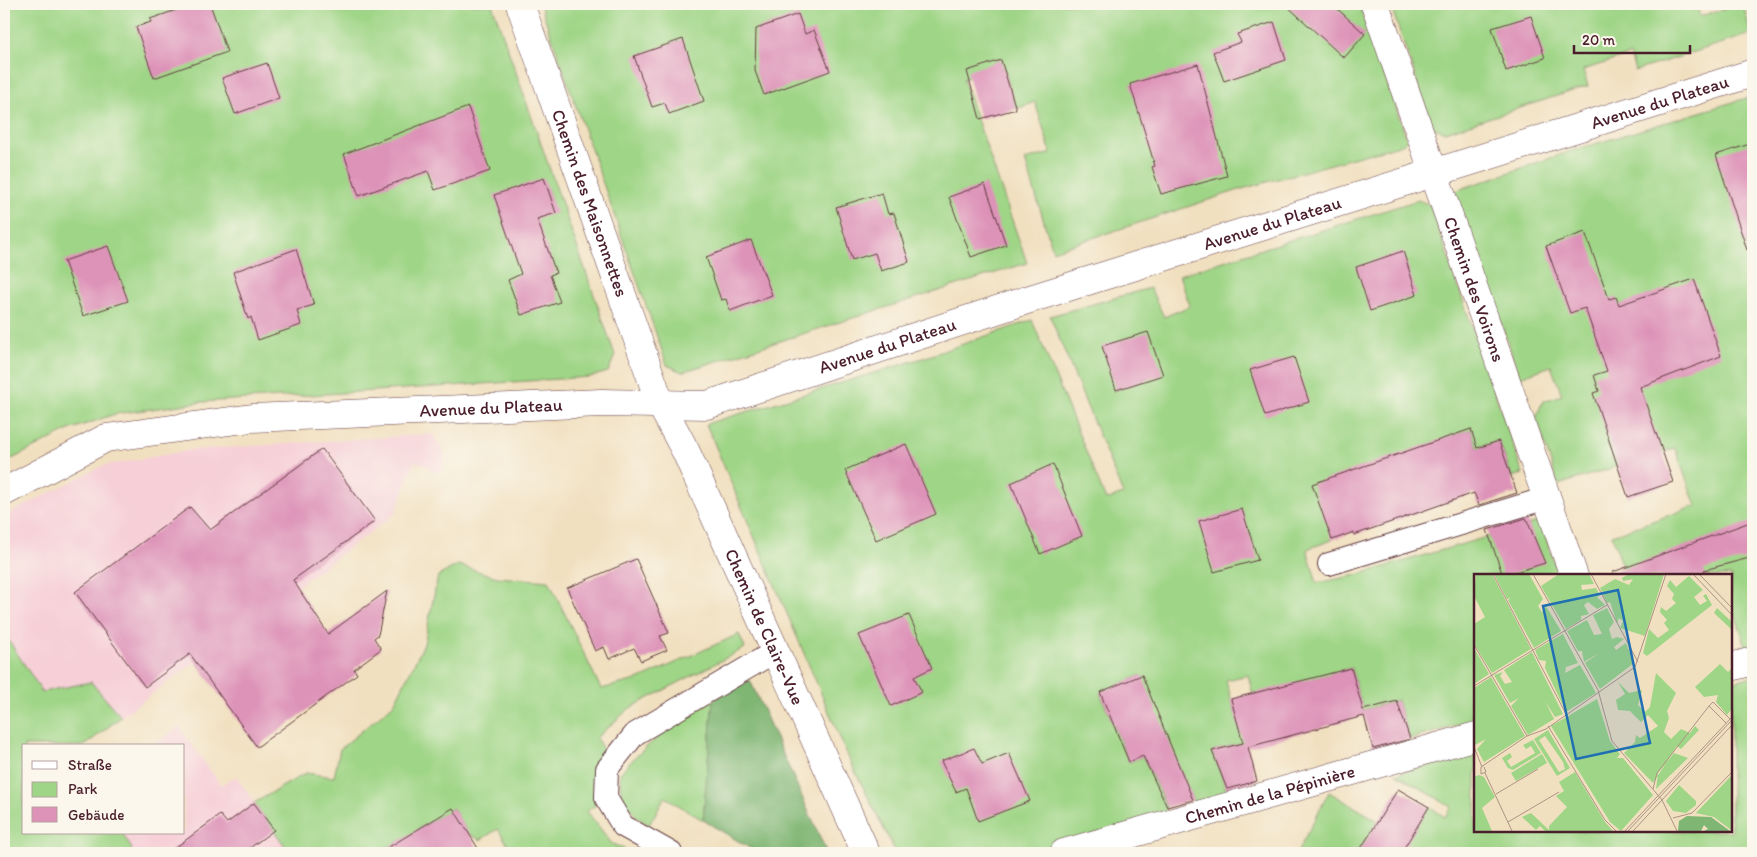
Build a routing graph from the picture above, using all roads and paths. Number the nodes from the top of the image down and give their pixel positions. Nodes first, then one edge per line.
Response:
1 (520, 4) edge
2 (1375, 4) edge
3 (1753, 73) edge
4 (1433, 173) junction
5 (660, 403) junction
6 (4, 492) edge
7 (1547, 498) junction
8 (1329, 564) dead end
9 (1573, 574) edge
10 (774, 652) junction
11 (1753, 661) edge
12 (1732, 667) edge
13 (1474, 737) edge
14 (671, 853) edge
15 (866, 853) edge
16 (1064, 853) edge

1 - 5 street, Chemin des Maisonnettes
2 - 4 street, Chemin des Voirons
3 - 4 street, Avenue du Plateau
4 - 5 street, Avenue du Plateau
4 - 7 street, Chemin des Voirons
5 - 6 street, Avenue du Plateau
5 - 10 street, Chemin de Claire-Vue
7 - 8 lane
7 - 9 street, Chemin des Voirons
10 - 14 lane
10 - 15 street, Chemin de Claire-Vue
11 - 12 street
13 - 16 street, Chemin de la Pépinière

